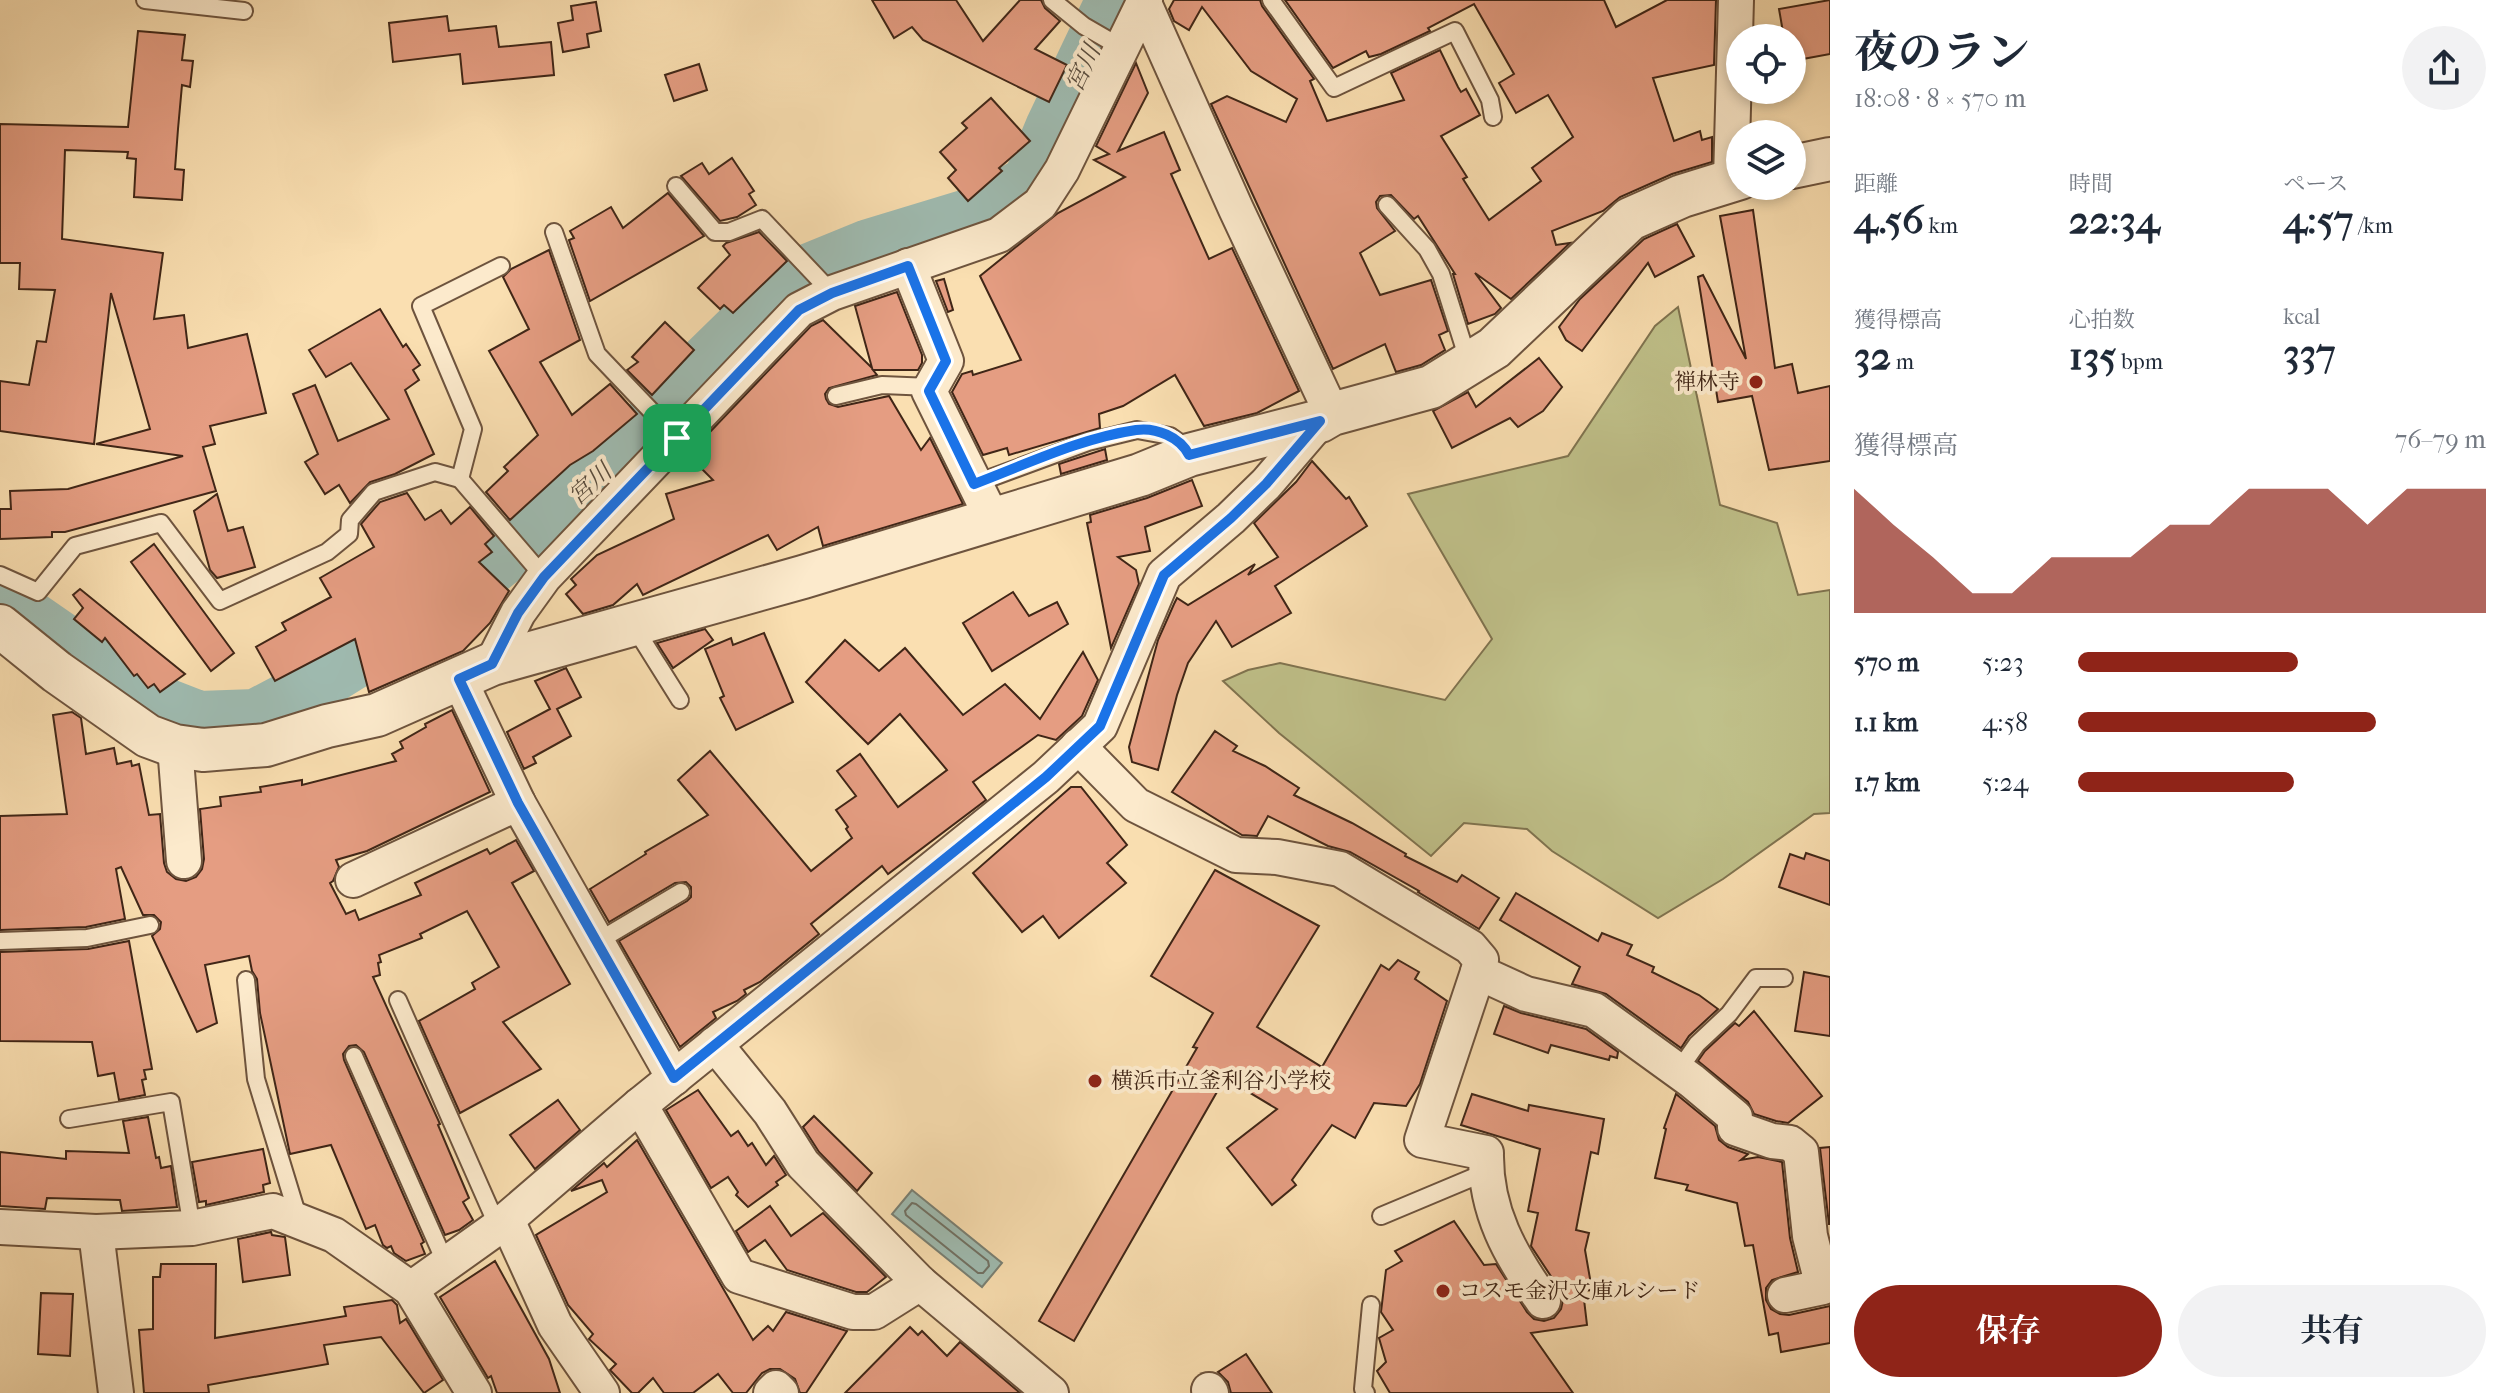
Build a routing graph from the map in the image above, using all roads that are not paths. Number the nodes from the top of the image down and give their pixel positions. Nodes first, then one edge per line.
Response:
1 (145, 0) edge
2 (1052, 0) edge
3 (1271, 0) edge
4 (1736, 0) edge
5 (1145, 2) edge
6 (244, 11) dead end
7 (1122, 48) junction
8 (1493, 117) dead end
9 (1735, 120) edge
10 (1830, 159) edge
11 (1806, 164) edge
12 (1726, 182) edge
13 (676, 186) dead end
14 (1387, 205) dead end
15 (554, 232) dead end
16 (501, 266) dead end
17 (908, 266) junction
18 (832, 293) junction
19 (1469, 363) junction
20 (931, 387) junction
21 (836, 396) dead end
22 (1326, 417) junction
23 (677, 438) junction
24 (460, 479) junction
25 (983, 501) junction
26 (0, 575) edge
27 (544, 577) junction
28 (633, 624) junction
29 (0, 626) edge
30 (475, 672) junction
31 (680, 700) dead end
32 (175, 746) junction
33 (1078, 746) junction
34 (518, 803) junction
35 (184, 861) dead end
36 (353, 880) dead end
37 (681, 892) dead end
38 (150, 925) dead end
39 (0, 941) edge
40 (595, 943) junction
41 (1478, 972) junction
42 (1784, 978) dead end
43 (246, 980) dead end
44 (398, 1000) dead end
45 (715, 1044) junction
46 (354, 1056) dead end
47 (1678, 1071) junction
48 (674, 1078) junction
49 (640, 1105) junction
50 (69, 1119) dead end
51 (1486, 1172) junction
52 (1381, 1216) dead end
53 (299, 1222) junction
54 (502, 1224) junction
55 (0, 1227) edge
56 (192, 1228) junction
57 (96, 1232) junction
58 (446, 1264) junction
59 (920, 1283) junction
60 (411, 1289) junction
61 (1785, 1295) dead end
62 (1543, 1301) dead end
63 (1371, 1305) dead end
64 (116, 1393) edge
65 (474, 1393) edge
66 (602, 1393) edge
67 (771, 1393) edge
68 (781, 1393) edge
69 (1051, 1393) edge
70 (1366, 1393) edge

1 - 6 lane
2 - 7 lane
3 - 8 lane
4 - 9 street
5 - 7 street
5 - 22 street
7 - 17 street
10 - 11 street
12 - 19 street
13 - 18 lane
14 - 19 lane
15 - 23 lane
16 - 24 lane
17 - 18 street
17 - 20 street
18 - 23 street
19 - 22 street
20 - 21 lane
20 - 25 street
22 - 25 street
22 - 33 street
23 - 27 street
24 - 26 lane
24 - 27 lane
25 - 28 street
27 - 30 street
28 - 30 street
28 - 31 lane
29 - 32 street
30 - 32 street
30 - 34 street
32 - 35 street
33 - 41 street
33 - 45 street
34 - 36 street
34 - 40 street
37 - 40 lane
38 - 39 lane
40 - 48 street
41 - 47 street
41 - 51 street
42 - 47 lane
43 - 53 lane
44 - 54 lane
45 - 48 street
45 - 59 street
46 - 58 lane
47 - 61 street
48 - 49 street
49 - 54 street
49 - 59 street
50 - 56 lane
51 - 52 lane
51 - 62 street
53 - 56 street
53 - 60 street
54 - 58 street
54 - 66 street
55 - 57 street
56 - 57 street
57 - 64 street
58 - 60 street
59 - 69 street
60 - 65 street
63 - 70 lane
67 - 68 street

